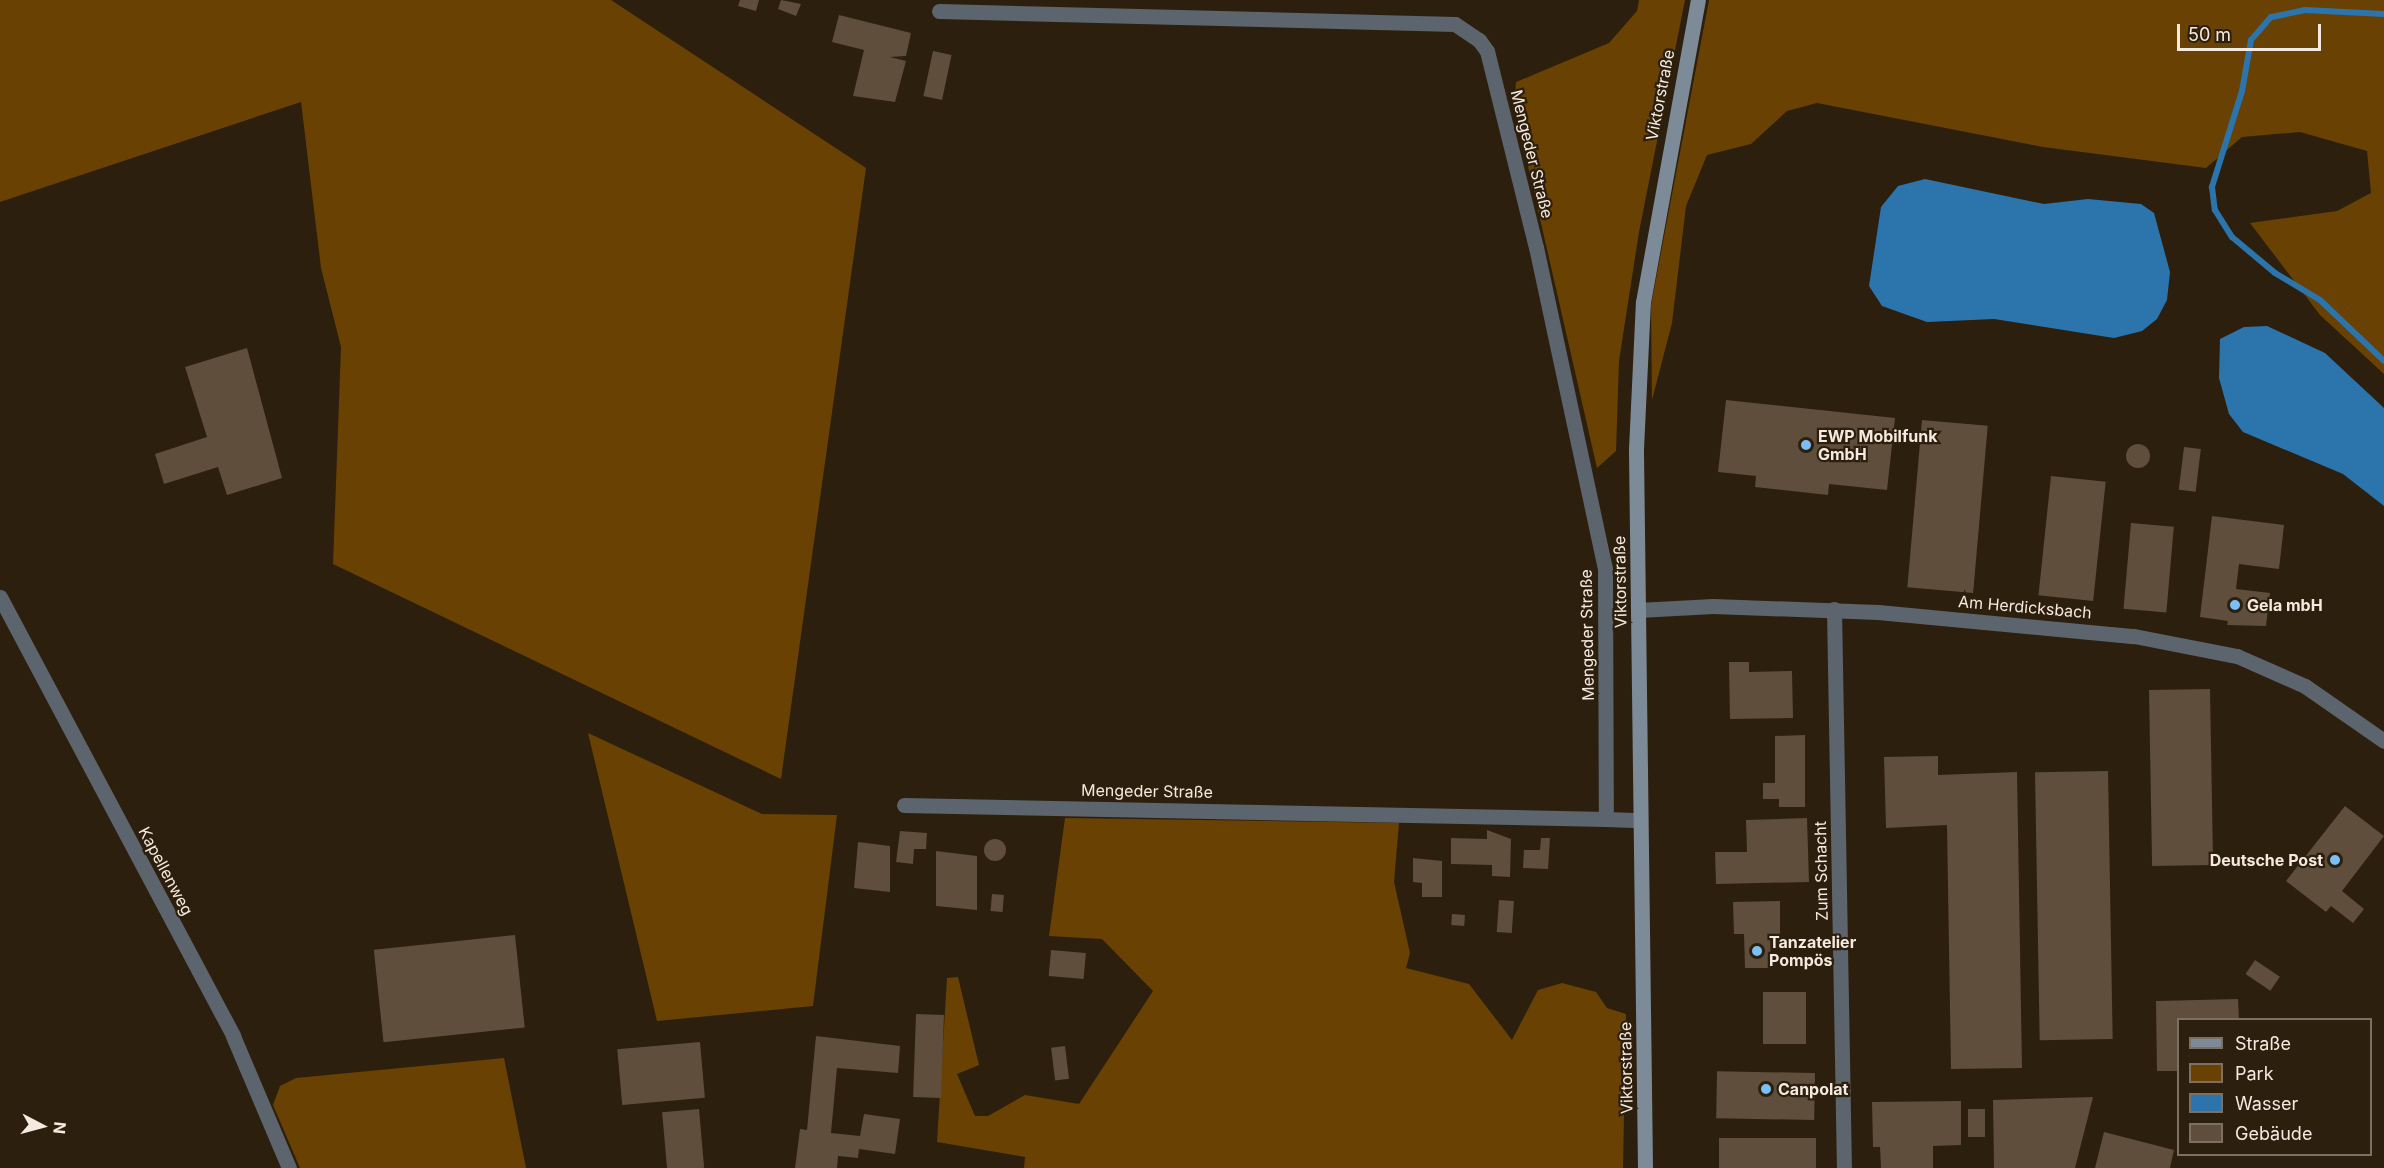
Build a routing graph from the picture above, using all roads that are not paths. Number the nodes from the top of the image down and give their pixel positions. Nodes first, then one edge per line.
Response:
1 (1698, 0) edge
2 (939, 11) dead end
3 (0, 597) edge
4 (1834, 609) junction
5 (1638, 610) junction
6 (2384, 741) edge
7 (904, 805) dead end
8 (1606, 819) junction
9 (1641, 820) junction
10 (289, 1168) edge
11 (1645, 1168) edge
12 (1844, 1168) edge

1 - 5 main road, Viktorstraße
2 - 8 street, Mengeder Straße
3 - 10 street, Kapellenweg
4 - 5 street, Am Herdicksbach
4 - 6 street, Am Herdicksbach
4 - 12 street, Zum Schacht
5 - 9 main road, Viktorstraße
7 - 8 street, Mengeder Straße
8 - 9 street, Mengeder Straße
9 - 11 main road, Viktorstraße

